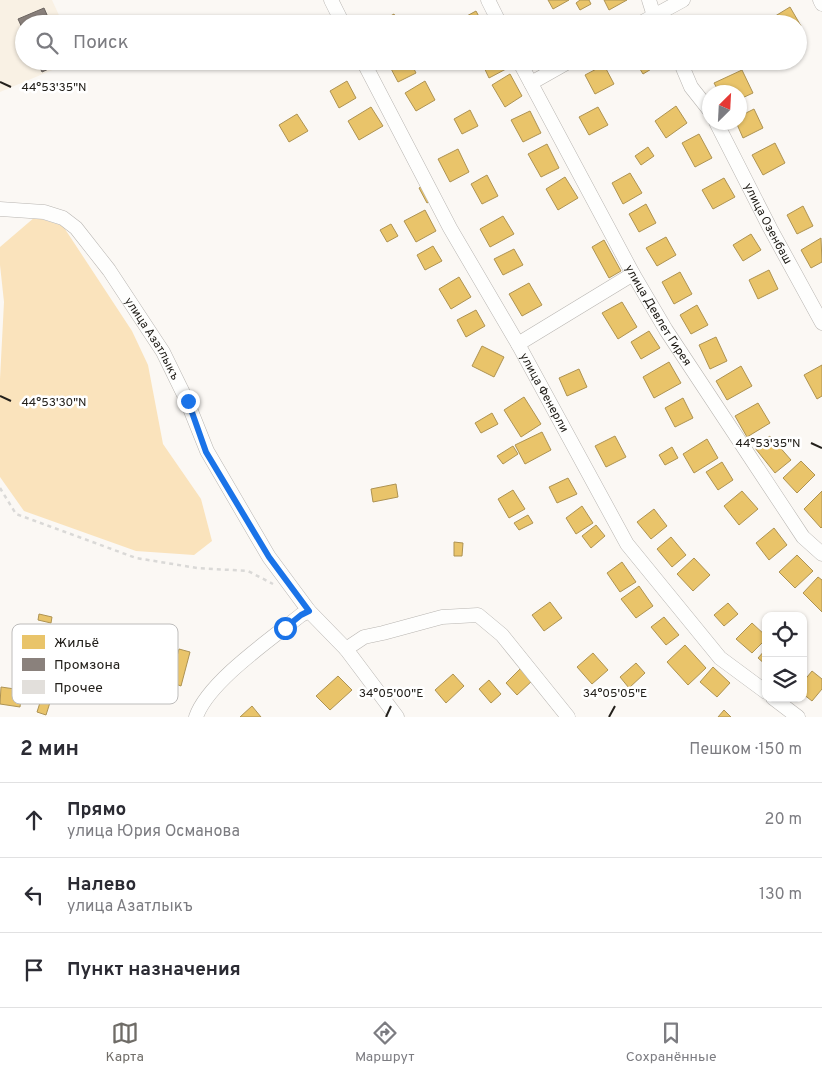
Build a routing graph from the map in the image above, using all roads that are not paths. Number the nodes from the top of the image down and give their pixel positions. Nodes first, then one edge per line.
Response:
1 (331, 0) edge
2 (488, 0) edge
3 (649, 0) edge
4 (683, 0) edge
5 (820, 0) edge
6 (822, 4) edge
7 (338, 15) edge
8 (496, 15) edge
9 (654, 15) edge
10 (663, 15) edge
11 (368, 70) edge
12 (524, 70) edge
13 (554, 70) edge
14 (684, 70) edge
15 (530, 83) junction
16 (702, 101) edge
17 (720, 130) edge
18 (0, 209) edge
19 (633, 274) junction
20 (822, 323) edge
21 (518, 344) junction
22 (822, 554) edge
23 (309, 611) junction
24 (346, 649) junction
25 (762, 689) edge
26 (779, 702) edge
27 (196, 717) edge
28 (397, 717) edge
29 (568, 717) edge
30 (798, 717) edge

1 - 7 street
2 - 8 street
3 - 9 street
4 - 10 street
5 - 6 street
11 - 21 street, улица Фенерли
12 - 15 street, улица Девлет Гирея
13 - 15 street
14 - 16 street
15 - 19 street, улица Девлет Гирея
17 - 20 street, улица Озенбаш
18 - 23 street, улица Азатлыкъ
19 - 21 street
19 - 22 street, улица Девлет Гирея
21 - 25 street, улица Фенерли
23 - 24 street, улица Азатлыкъ
23 - 27 street
24 - 28 street, улица Азатлыкъ
24 - 29 street
26 - 30 street

